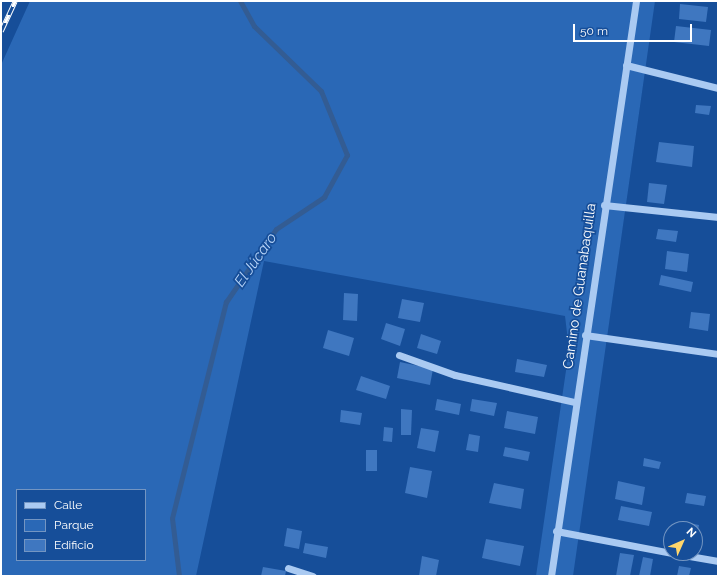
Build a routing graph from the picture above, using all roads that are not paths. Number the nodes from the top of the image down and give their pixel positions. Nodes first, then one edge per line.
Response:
1 (636, 1) edge
2 (626, 65) junction
3 (718, 88) edge
4 (604, 205) junction
5 (718, 217) edge
6 (585, 335) junction
7 (718, 354) edge
8 (399, 355) dead end
9 (575, 402) junction
10 (556, 531) junction
11 (663, 551) edge
12 (703, 558) edge
13 (718, 561) edge
14 (288, 568) dead end
15 (313, 576) edge
16 (551, 576) edge

1 - 2 street, Camino de Guanabaquilla
2 - 3 street
2 - 4 street, Camino de Guanabaquilla
4 - 5 street
4 - 6 street, Camino de Guanabaquilla
6 - 7 street
6 - 9 street, Camino de Guanabaquilla
8 - 9 street
9 - 10 street, Camino de Guanabaquilla
10 - 11 street
10 - 16 street, Camino de Guanabaquilla
12 - 13 street
14 - 15 street

